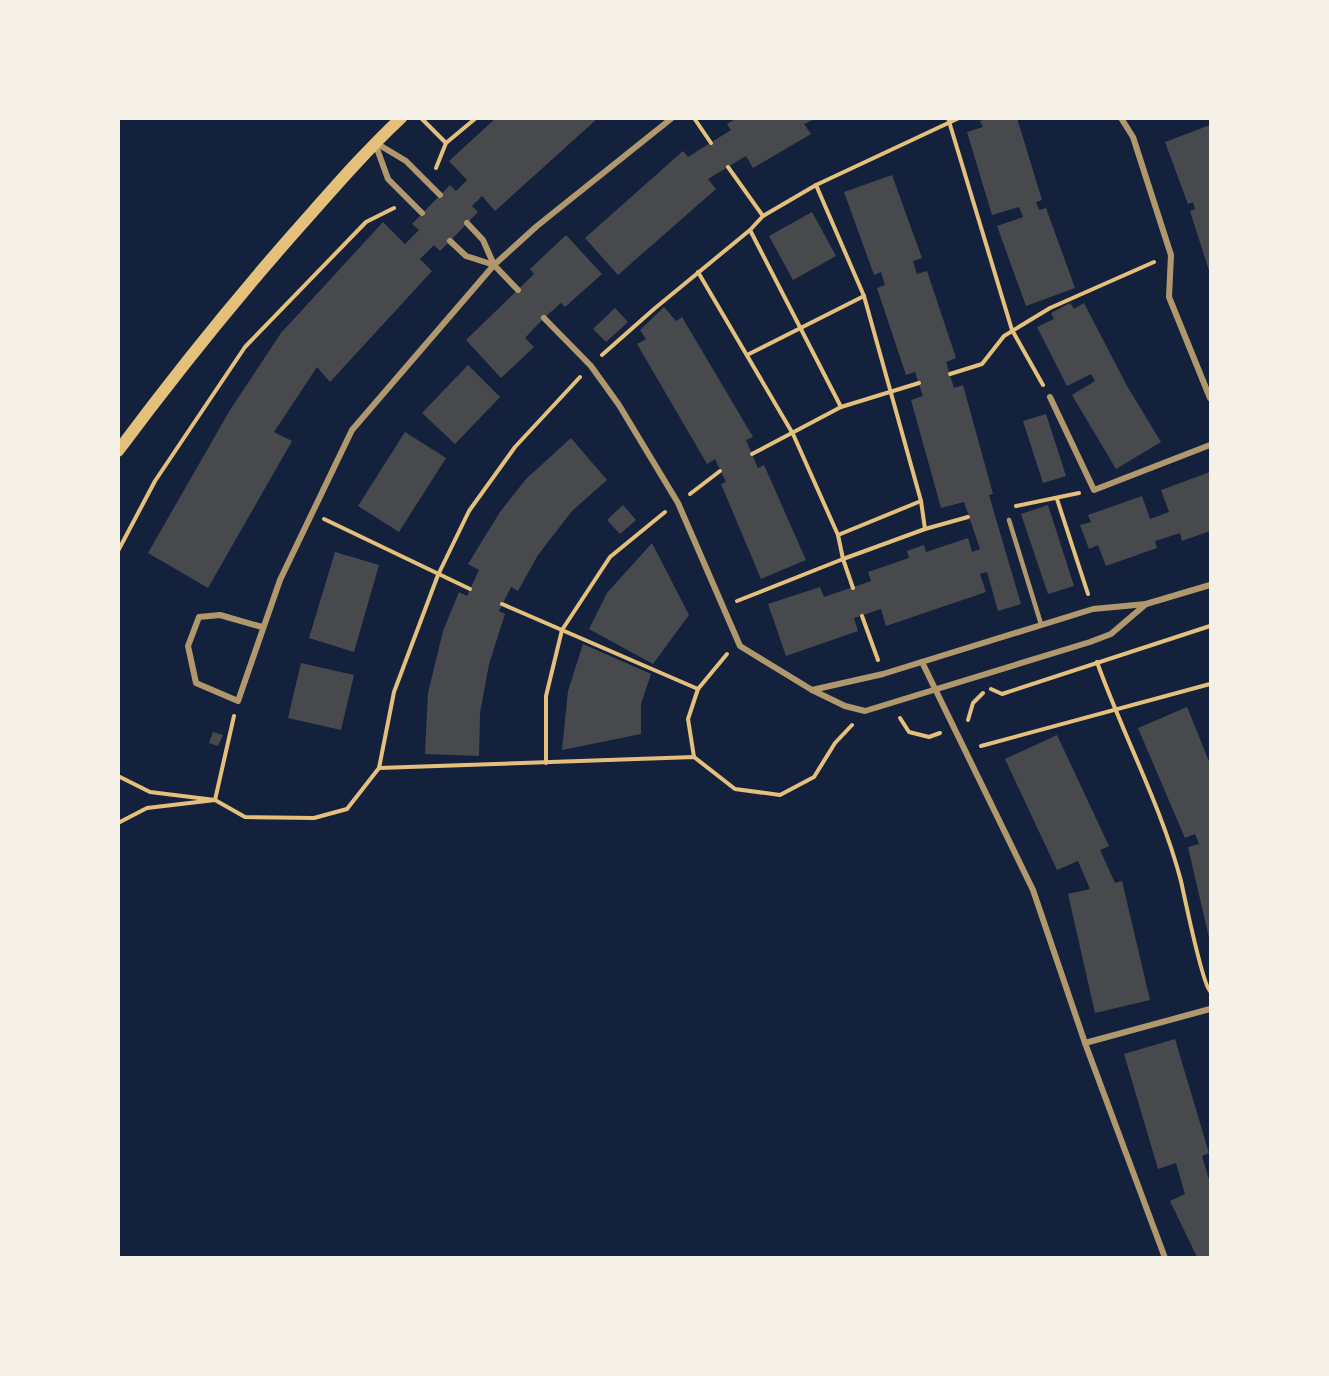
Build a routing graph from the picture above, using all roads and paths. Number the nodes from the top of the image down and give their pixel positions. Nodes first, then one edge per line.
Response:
1 (401, 118) edge
2 (421, 118) edge
3 (476, 118) edge
4 (672, 118) edge
5 (694, 118) edge
6 (959, 118) edge
7 (1121, 118) edge
8 (948, 121) edge
9 (375, 142) junction
10 (446, 143) junction
11 (711, 143) dead end
12 (728, 167) dead end
13 (426, 182) junction
14 (816, 185) junction
15 (440, 195) dead end
16 (409, 200) junction
17 (422, 213) dead end
18 (763, 216) junction
19 (466, 223) dead end
20 (750, 230) junction
21 (450, 241) dead end
22 (1171, 255) junction
23 (494, 265) junction
24 (698, 272) junction
25 (518, 290) dead end
26 (864, 296) junction
27 (544, 318) dead end
28 (801, 326) junction
29 (1012, 330) junction
30 (749, 354) junction
31 (591, 366) junction
32 (950, 374) dead end
33 (919, 384) dead end
34 (892, 392) junction
35 (1050, 397) joint
36 (1210, 398) edge
37 (841, 407) junction
38 (793, 434) junction
39 (1210, 445) edge
40 (118, 451) edge
41 (752, 454) dead end
42 (720, 471) dead end
43 (1094, 490) junction
44 (1057, 498) junction
45 (921, 501) junction
46 (678, 503) junction
47 (1010, 507) dead end
48 (312, 513) junction
49 (968, 517) dead end
50 (1009, 520) dead end
51 (925, 529) junction
52 (838, 535) junction
53 (118, 551) edge
54 (843, 559) junction
55 (438, 575) junction
56 (1210, 585) edge
57 (853, 588) dead end
58 (470, 589) dead end
59 (502, 604) dead end
60 (1146, 604) junction
61 (722, 607) junction
62 (1093, 609) junction
63 (862, 615) dead end
64 (1041, 624) junction
65 (262, 627) junction
66 (1210, 627) edge
67 (562, 630) junction
68 (1090, 642) junction
69 (740, 646) junction
70 (922, 662) junction
71 (1097, 662) junction
72 (883, 674) junction
73 (1210, 684) edge
74 (698, 689) junction
75 (812, 690) junction
76 (934, 691) junction
77 (238, 701) junction
78 (894, 703) junction
79 (865, 711) junction
80 (1114, 711) junction
81 (953, 728) junction
82 (966, 750) junction
83 (694, 758) junction
84 (546, 763) junction
85 (379, 768) junction
86 (118, 776) edge
87 (214, 800) junction
88 (118, 823) edge
89 (1210, 991) edge
90 (1210, 1009) edge
91 (1085, 1043) junction
92 (1166, 1257) edge

1 - 9 main road
2 - 10 path
3 - 10 path
4 - 23 street
5 - 11 path
6 - 8 path
7 - 22 street
8 - 14 path
8 - 29 path
9 - 13 street
9 - 16 street
9 - 40 main road
10 - 13 path
12 - 18 path
13 - 15 street
14 - 18 path
14 - 26 path
16 - 17 street
16 - 53 path
18 - 20 path
19 - 23 street
20 - 24 path
20 - 28 path
21 - 23 street
22 - 29 path
22 - 36 street
23 - 25 street
23 - 48 street
24 - 30 path
24 - 31 path
26 - 28 path
26 - 34 path
27 - 31 street
28 - 30 path
28 - 37 path
29 - 32 path
29 - 35 path
30 - 38 path
31 - 46 street
31 - 55 path
33 - 34 path
34 - 37 path
34 - 45 path
35 - 43 street
37 - 38 path
38 - 41 path
38 - 52 path
39 - 43 street
42 - 46 path
43 - 44 path
44 - 47 path
44 - 62 path
45 - 51 path
45 - 52 path
46 - 61 street
46 - 67 path
48 - 55 path
48 - 65 street
49 - 51 path
50 - 64 lane
51 - 54 path
52 - 54 path
54 - 57 path
54 - 61 path
55 - 58 path
55 - 85 path
56 - 60 street
59 - 67 path
60 - 62 street
60 - 68 street
61 - 69 street
62 - 64 street
63 - 72 path
64 - 70 street
65 - 77 street
65 - 77 street
66 - 71 path
67 - 74 path
67 - 84 path
68 - 71 path
68 - 76 street
69 - 74 path
69 - 75 street
70 - 72 street
70 - 76 street
71 - 80 path
71 - 81 path
72 - 75 street
73 - 80 path
74 - 83 path
75 - 79 street
76 - 78 street
76 - 81 street
77 - 87 path
78 - 79 street
78 - 81 path
79 - 83 path
80 - 82 path
80 - 89 path
81 - 82 street
82 - 91 street
83 - 84 path
84 - 85 path
85 - 87 path
86 - 87 path
87 - 88 path
90 - 91 street
91 - 92 street

